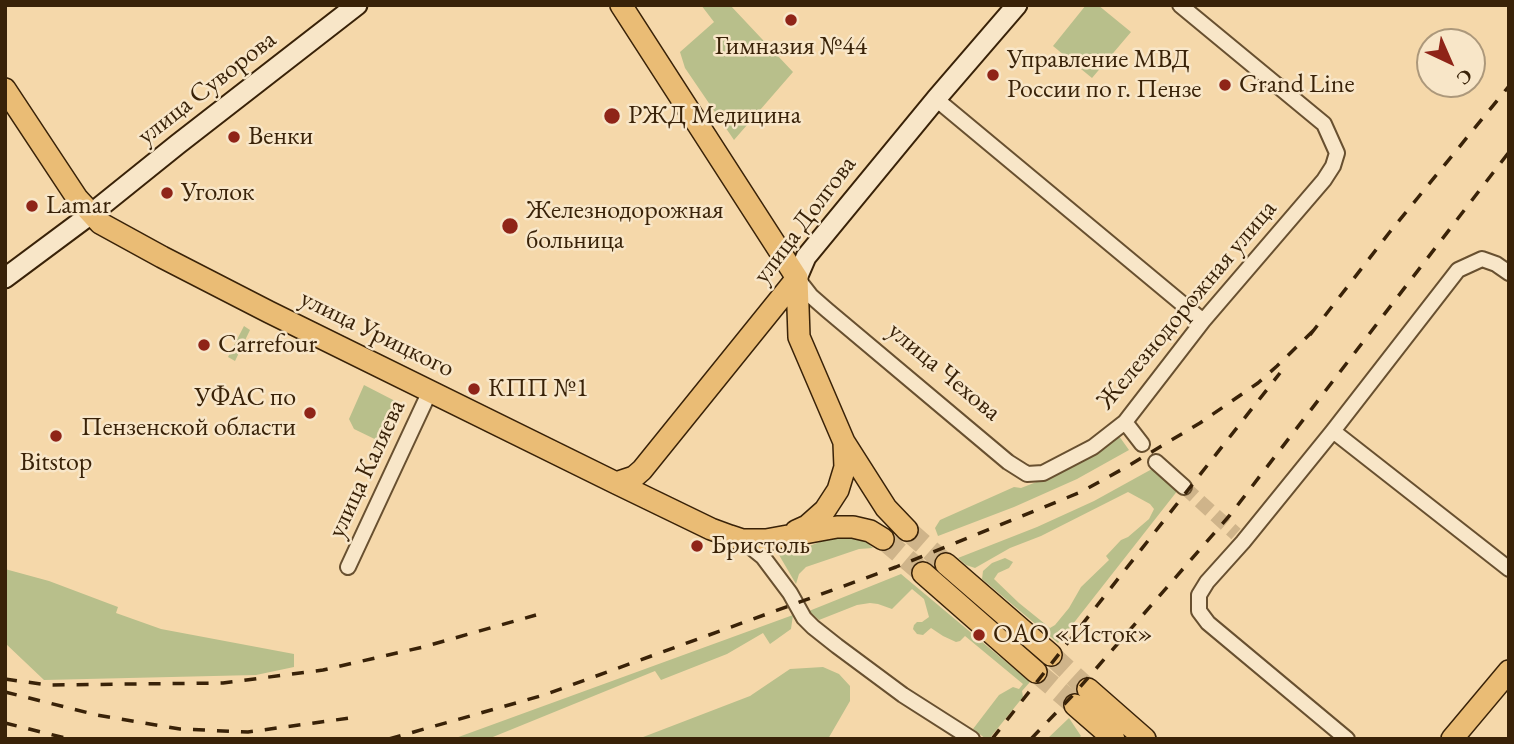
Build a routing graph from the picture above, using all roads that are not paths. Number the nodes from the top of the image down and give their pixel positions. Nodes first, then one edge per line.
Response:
1 (357, 5) edge
2 (621, 5) edge
3 (1017, 5) edge
4 (1180, 5) edge
5 (5, 89) edge
6 (936, 99) junction
7 (91, 214) junction
8 (1509, 273) edge
9 (5, 278) edge
10 (797, 278) junction
11 (827, 310) junction
12 (1203, 321) junction
13 (799, 330) junction
14 (755, 331) junction
15 (430, 391) junction
16 (1125, 422) junction
17 (1333, 431) junction
18 (844, 442) junction
19 (1142, 444) dead end
20 (1156, 463) dead end
21 (642, 470) junction
22 (1027, 474) joint
23 (616, 483) junction
24 (1184, 486) tunnel mouth
25 (649, 499) junction
26 (907, 530) tunnel mouth
27 (785, 536) junction
28 (883, 539) tunnel mouth
29 (742, 540) junction
30 (946, 564) tunnel mouth
31 (348, 567) dead end
32 (1509, 569) edge
33 (923, 573) tunnel mouth
34 (1051, 655) tunnel mouth
35 (1509, 671) edge
36 (1036, 672) tunnel mouth
37 (1098, 730) edge
38 (972, 739) edge
39 (1114, 739) edge
40 (1145, 739) edge
41 (1347, 739) edge
42 (1452, 739) edge

1 - 7 main road, улица Суворова
2 - 10 main road, улица Чехова
3 - 6 main road, улица Долгова
4 - 12 street, Железнодорожная улица
5 - 7 main road, улица Урицкого
6 - 10 main road, улица Долгова
6 - 12 street
7 - 9 main road, улица Суворова
7 - 15 main road, улица Урицкого
8 - 17 street
10 - 11 street, улица Чехова
10 - 13 main road
10 - 14 main road, улица Долгова
11 - 13 street
11 - 22 street, улица Чехова
12 - 16 street, Железнодорожная улица
13 - 14 main road
13 - 18 main road
14 - 21 main road, улица Долгова
15 - 23 main road, улица Урицкого
15 - 31 street, улица Каляева
16 - 19 street
16 - 22 street, Железнодорожная улица
17 - 32 street
17 - 41 street
18 - 26 main road
18 - 27 main road
20 - 24 street
21 - 23 main road, улица Долгова
21 - 25 main road
23 - 25 main road, улица Урицкого
25 - 29 main road, улица Урицкого
27 - 28 main road, улица Урицкого
27 - 29 main road, улица Урицкого
29 - 38 street
30 - 34 main road
33 - 36 main road
35 - 42 main road
37 - 39 main road
37 - 40 main road

